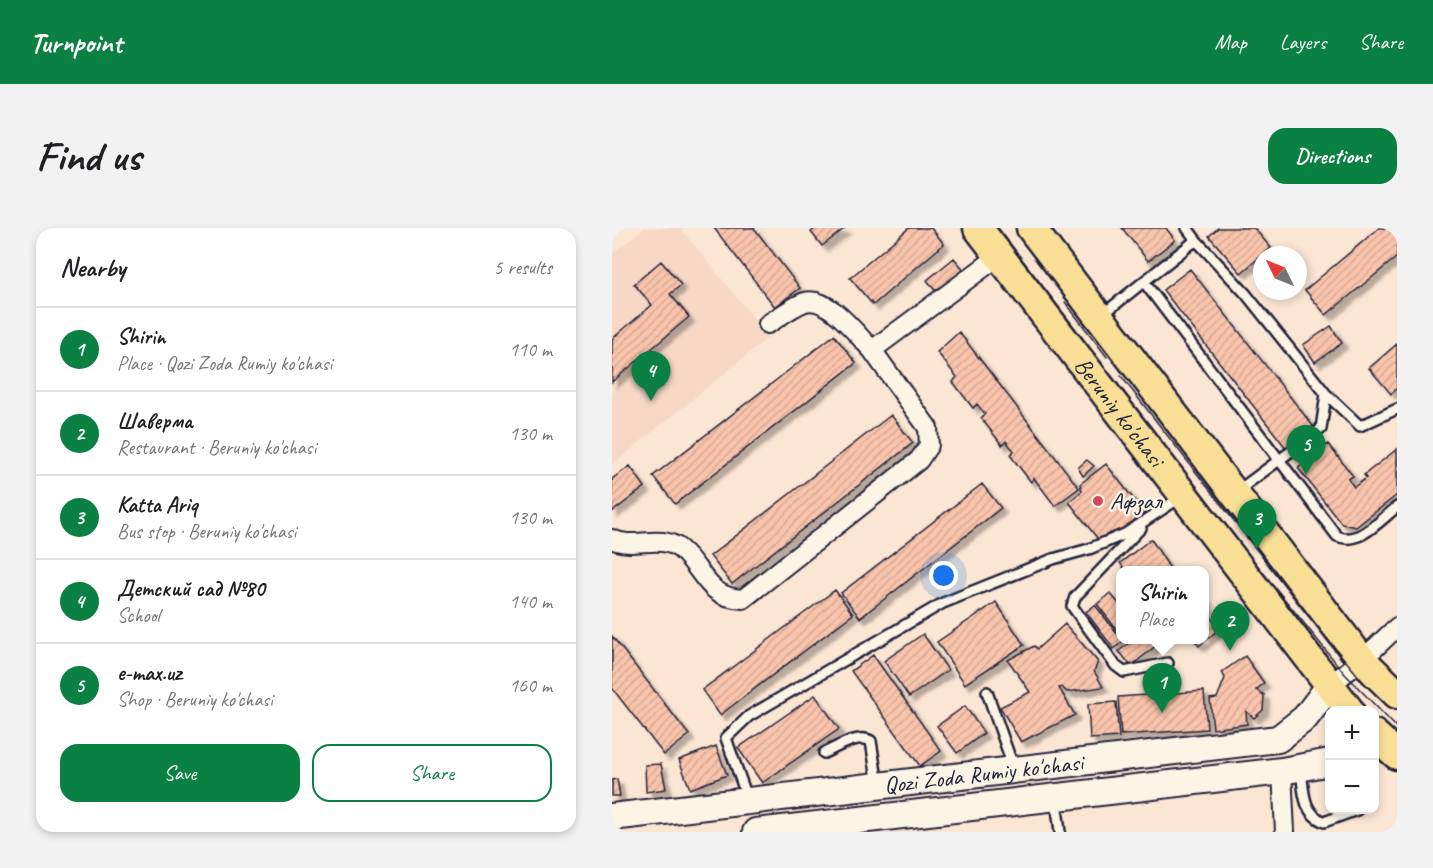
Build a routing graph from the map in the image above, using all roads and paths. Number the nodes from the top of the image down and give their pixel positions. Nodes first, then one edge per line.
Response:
1 (978, 228) edge
2 (1030, 228) edge
3 (1187, 228) edge
4 (1196, 240) junction
5 (999, 256) junction
6 (1144, 282) junction
7 (1098, 318) junction
8 (768, 324) dead end
9 (872, 350) junction
10 (1326, 394) junction
11 (1397, 409) edge
12 (1280, 460) junction
13 (1234, 494) junction
14 (1183, 496) junction
15 (1397, 507) edge
16 (1153, 516) junction
17 (612, 539) edge
18 (1397, 627) edge
19 (1362, 660) junction
20 (1168, 663) dead end
21 (1330, 685) junction
22 (987, 692) dead end
23 (1397, 694) edge
24 (1345, 706) edge
25 (824, 753) dead end
26 (1325, 763) edge
27 (1014, 769) junction
28 (1291, 769) junction
29 (878, 785) junction
30 (1056, 797) junction
31 (748, 800) junction
32 (1346, 814) edge
33 (612, 817) edge
34 (839, 827) edge
35 (767, 831) edge
36 (1060, 832) edge
37 (1285, 832) edge

1 - 5 main road, Beruniy ko'chasi
2 - 7 main road, Beruniy ko'chasi
3 - 4 lane
4 - 6 lane
4 - 10 lane
5 - 9 street
5 - 14 main road, Beruniy ko'chasi
6 - 7 lane
6 - 12 lane
7 - 13 main road, Beruniy ko'chasi
8 - 9 street
9 - 17 street
10 - 11 lane
10 - 12 lane
12 - 13 lane
12 - 15 lane
13 - 19 main road, Beruniy ko'chasi
14 - 16 lane
14 - 21 main road, Beruniy ko'chasi
16 - 20 lane
16 - 31 lane
18 - 19 street
19 - 21 street
19 - 23 main road, Beruniy ko'chasi
21 - 24 main road, Beruniy ko'chasi
21 - 27 street, Qozi Zoda Rumiy ko'chasi
22 - 27 lane
25 - 29 lane
26 - 28 street, Qozi Zoda Rumiy ko'chasi
27 - 29 street, Qozi Zoda Rumiy ko'chasi
28 - 30 street, Qozi Zoda Rumiy ko'chasi
28 - 32 lane
28 - 37 street
29 - 31 street, Qozi Zoda Rumiy ko'chasi
30 - 34 street, Qozi Zoda Rumiy ko'chasi
30 - 36 lane
31 - 33 street, Qozi Zoda Rumiy ko'chasi
34 - 35 street, Qozi Zoda Rumiy ko'chasi

